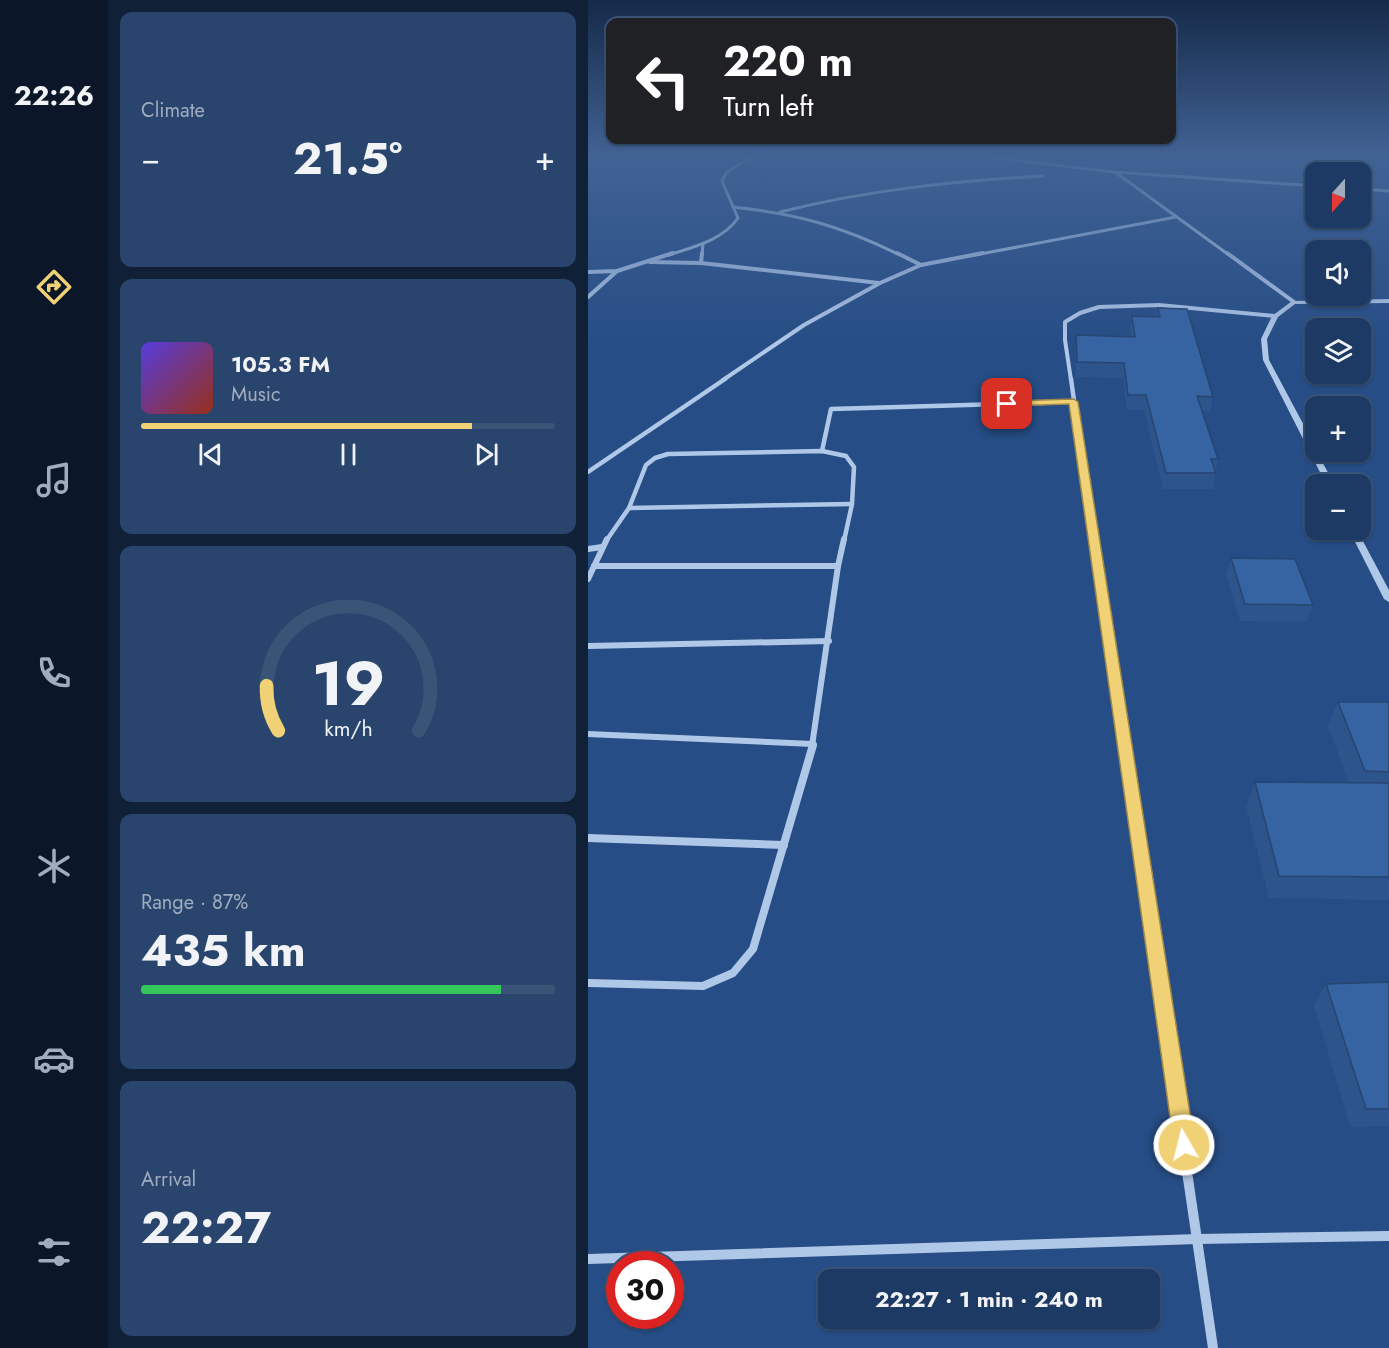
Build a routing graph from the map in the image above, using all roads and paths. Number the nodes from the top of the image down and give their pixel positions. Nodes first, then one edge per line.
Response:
1 (737, 219) edge
2 (811, 219) edge
3 (1166, 219) edge
4 (1179, 219) edge
5 (703, 244) junction
6 (645, 262) junction
7 (701, 263) junction
8 (921, 265) junction
9 (617, 271) junction
10 (588, 272) edge
11 (880, 283) junction
12 (588, 297) edge
13 (1389, 301) edge
14 (1294, 302) junction
15 (1275, 316) junction
16 (1074, 402) junction
17 (822, 451) junction
18 (588, 472) edge
19 (1325, 474) edge
20 (852, 504) junction
21 (629, 508) junction
22 (1358, 540) edge
23 (602, 547) junction
24 (588, 549) edge
25 (594, 566) junction
26 (838, 566) junction
27 (588, 579) edge
28 (1389, 598) edge
29 (828, 641) junction
30 (588, 645) edge
31 (588, 734) edge
32 (813, 744) junction
33 (588, 838) edge
34 (784, 845) junction
35 (588, 983) edge
36 (1389, 1236) edge
37 (1198, 1239) junction
38 (588, 1259) edge
39 (1214, 1348) edge

1 - 5 street
2 - 8 street
3 - 8 street
4 - 14 street
5 - 6 street
5 - 7 street
6 - 7 street
6 - 9 street
7 - 11 street
8 - 11 street
9 - 10 street
9 - 12 street
11 - 18 street
13 - 14 street
14 - 15 street
15 - 16 street
15 - 19 street
16 - 17 street
16 - 37 street
17 - 20 street
17 - 21 street
20 - 21 street
20 - 26 street
21 - 23 street
22 - 28 street
23 - 24 street
23 - 25 street
25 - 26 street
25 - 27 street
26 - 29 street
29 - 30 street
29 - 32 street
31 - 32 street
32 - 34 street
33 - 34 street
34 - 35 street
36 - 37 street
37 - 38 street
37 - 39 street

